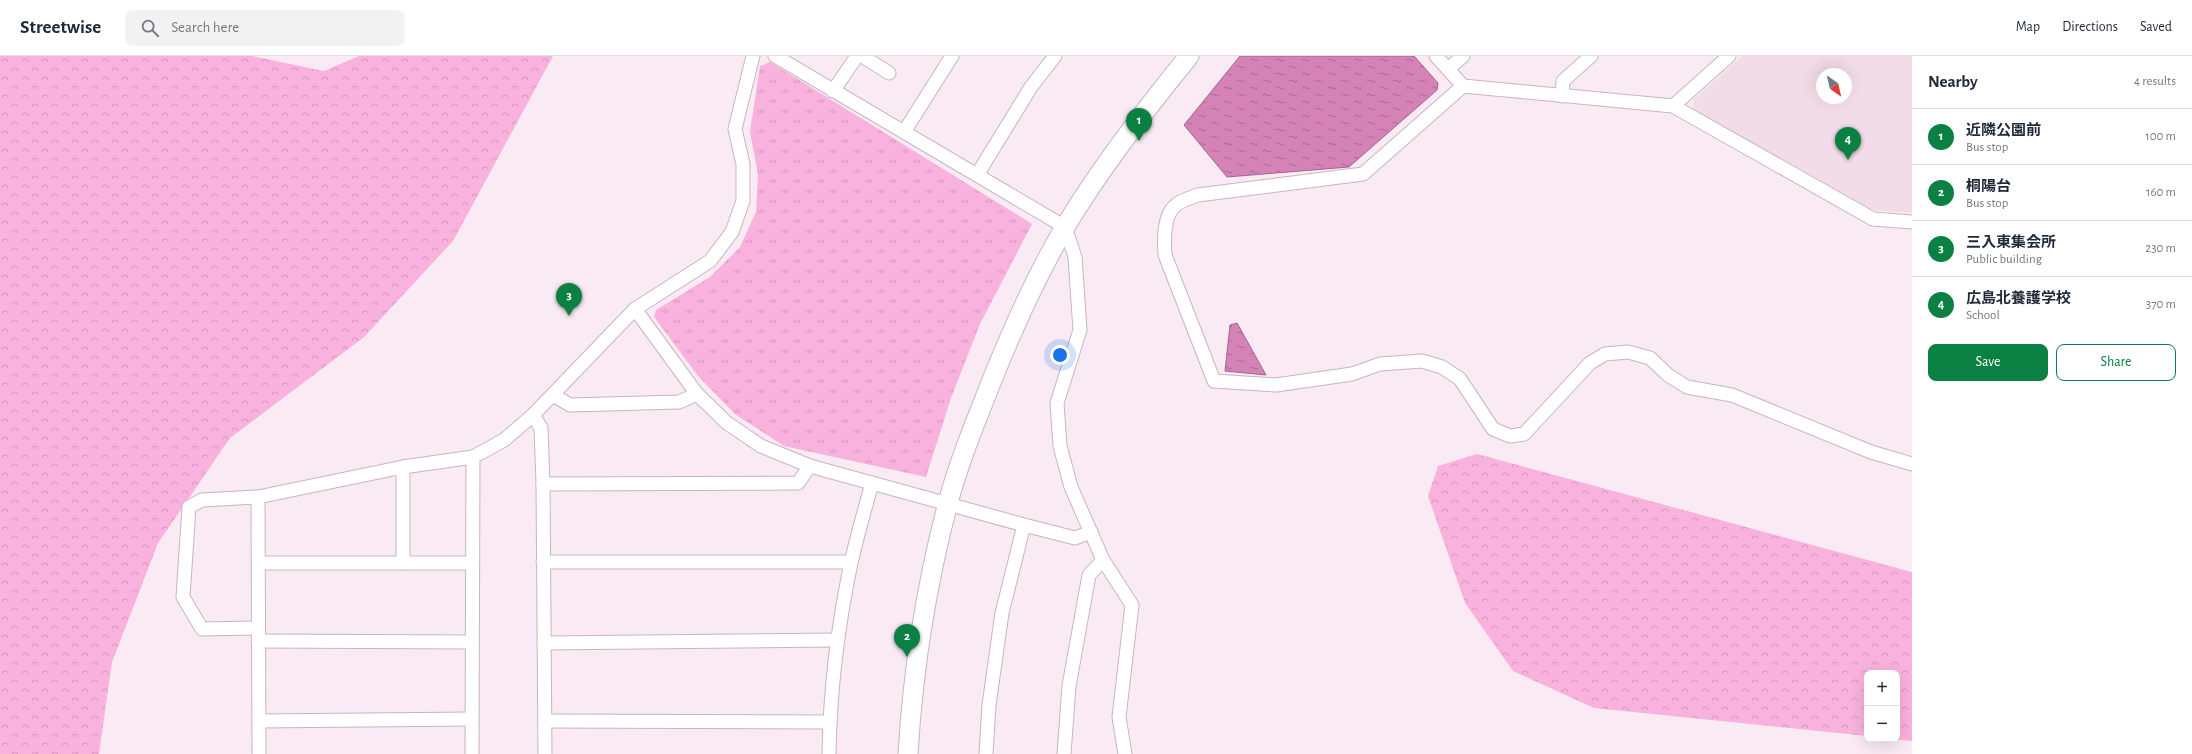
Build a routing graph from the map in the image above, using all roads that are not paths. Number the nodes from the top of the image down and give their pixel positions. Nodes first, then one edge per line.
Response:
1 (753, 56) edge
2 (774, 56) edge
3 (857, 56) edge
4 (862, 56) edge
5 (952, 56) edge
6 (1055, 56) edge
7 (1189, 56) edge
8 (1436, 56) edge
9 (1463, 56) edge
10 (1591, 56) edge
11 (1728, 56) edge
12 (1448, 69) junction
13 (889, 73) dead end
14 (1463, 86) junction
15 (833, 91) junction
16 (1562, 96) junction
17 (1673, 106) junction
18 (904, 132) junction
19 (977, 175) junction
20 (1912, 222) edge
21 (1065, 227) junction
22 (635, 309) junction
23 (553, 394) junction
24 (697, 394) junction
25 (533, 415) junction
26 (473, 457) junction
27 (1912, 464) edge
28 (810, 466) junction
29 (403, 467) junction
30 (872, 483) junction
31 (543, 484) junction
32 (258, 497) junction
33 (948, 502) junction
34 (1024, 525) junction
35 (1091, 532) junction
36 (1103, 560) junction
37 (403, 562) junction
38 (542, 562) junction
39 (851, 562) junction
40 (259, 563) junction
41 (472, 563) junction
42 (258, 628) junction
43 (837, 640) junction
44 (258, 641) junction
45 (472, 642) junction
46 (544, 643) junction
47 (472, 719) junction
48 (259, 721) junction
49 (545, 722) junction
50 (830, 722) junction
51 (259, 754) edge
52 (472, 754) edge
53 (545, 754) edge
54 (829, 754) edge
55 (908, 754) edge
56 (986, 754) edge
57 (1064, 754) edge
58 (1125, 754) edge

1 - 22 street
2 - 15 street
3 - 15 street
4 - 13 street
5 - 18 street
6 - 19 street
7 - 21 street
8 - 12 street
9 - 12 street
10 - 16 street
11 - 17 street
12 - 14 street
14 - 16 street
14 - 27 street
15 - 18 street
16 - 17 street
17 - 20 street
18 - 19 street
19 - 21 street
21 - 33 street
21 - 35 street
22 - 23 street
22 - 24 street
23 - 24 street
23 - 25 street
24 - 28 street
25 - 26 street
25 - 31 street
26 - 29 street
26 - 41 street
28 - 30 street
28 - 31 street
29 - 32 street
29 - 37 street
30 - 33 street
30 - 39 street
31 - 38 street
32 - 40 street
32 - 42 street
33 - 34 street
33 - 55 street
34 - 35 street
34 - 56 street
35 - 36 street
36 - 57 street
36 - 58 street
37 - 40 street
37 - 41 street
38 - 39 street
38 - 46 street
39 - 43 street
40 - 42 street
41 - 45 street
42 - 44 street
43 - 46 street
43 - 50 street
44 - 45 street
44 - 48 street
45 - 47 street
46 - 49 street
47 - 48 street
47 - 52 street
48 - 51 street
49 - 50 street
49 - 53 street
50 - 54 street

